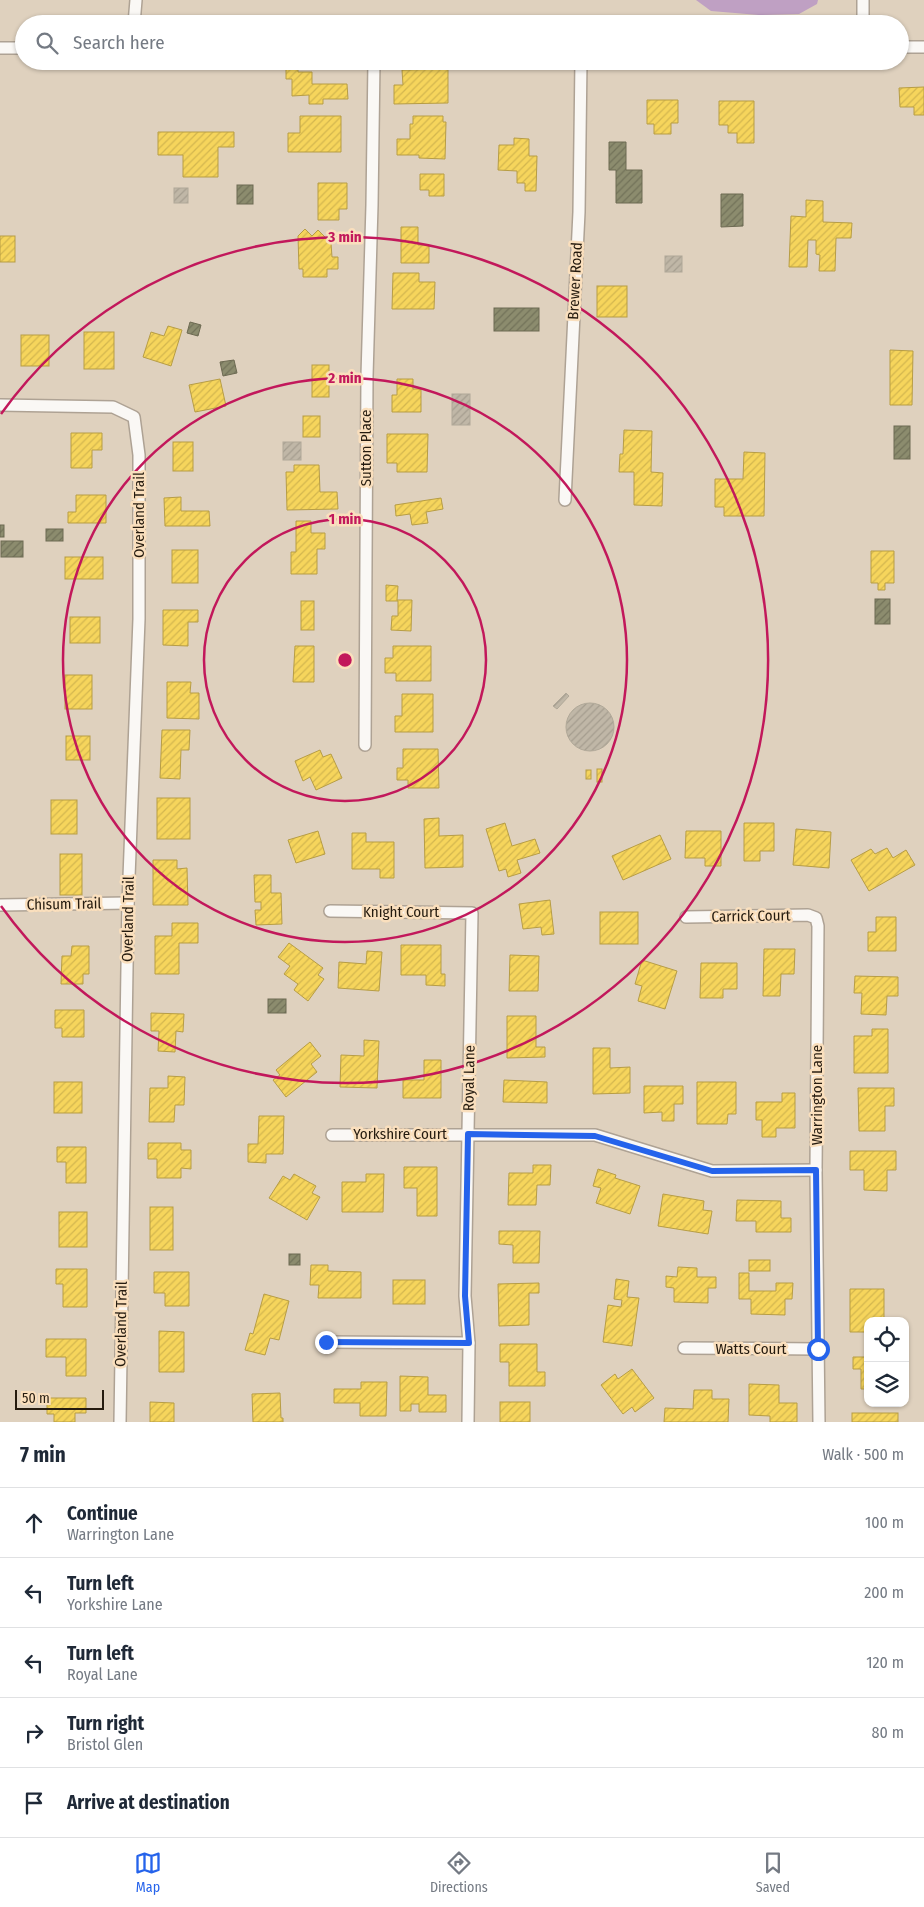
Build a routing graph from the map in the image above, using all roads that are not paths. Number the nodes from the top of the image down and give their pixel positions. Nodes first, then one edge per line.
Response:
1 (136, 0) edge
2 (863, 0) edge
3 (135, 15) edge
4 (863, 15) edge
5 (909, 47) edge
6 (924, 47) edge
7 (0, 48) edge
8 (15, 48) edge
9 (374, 70) edge
10 (581, 70) edge
11 (0, 405) edge
12 (565, 500) dead end
13 (365, 745) dead end
14 (128, 903) junction
15 (0, 905) edge
16 (330, 911) dead end
17 (472, 913) joint
18 (686, 917) dead end
19 (816, 918) joint
20 (468, 1134) junction
21 (332, 1135) dead end
22 (816, 1170) junction
23 (326, 1342) dead end
24 (469, 1343) junction
25 (684, 1348) dead end
26 (818, 1349) junction
27 (120, 1422) edge
28 (468, 1422) edge
29 (819, 1422) edge

1 - 3 street
2 - 4 street
5 - 6 street
7 - 8 street
9 - 13 street, Sutton Place
10 - 12 street, Brewer Road
11 - 14 street, Overland Trail
14 - 15 street, Chisum Trail
14 - 27 street, Overland Trail
16 - 17 street, Knight Court
17 - 20 street, Royal Lane
18 - 19 street, Carrick Court
19 - 22 street, Warrington Lane
20 - 21 street, Yorkshire Court
20 - 22 street, Yorkshire Court
20 - 24 street, Royal Lane
22 - 26 street, Warrington Lane
23 - 24 street
24 - 28 street, Royal Lane
25 - 26 street, Watts Court
26 - 29 street, Warrington Lane

